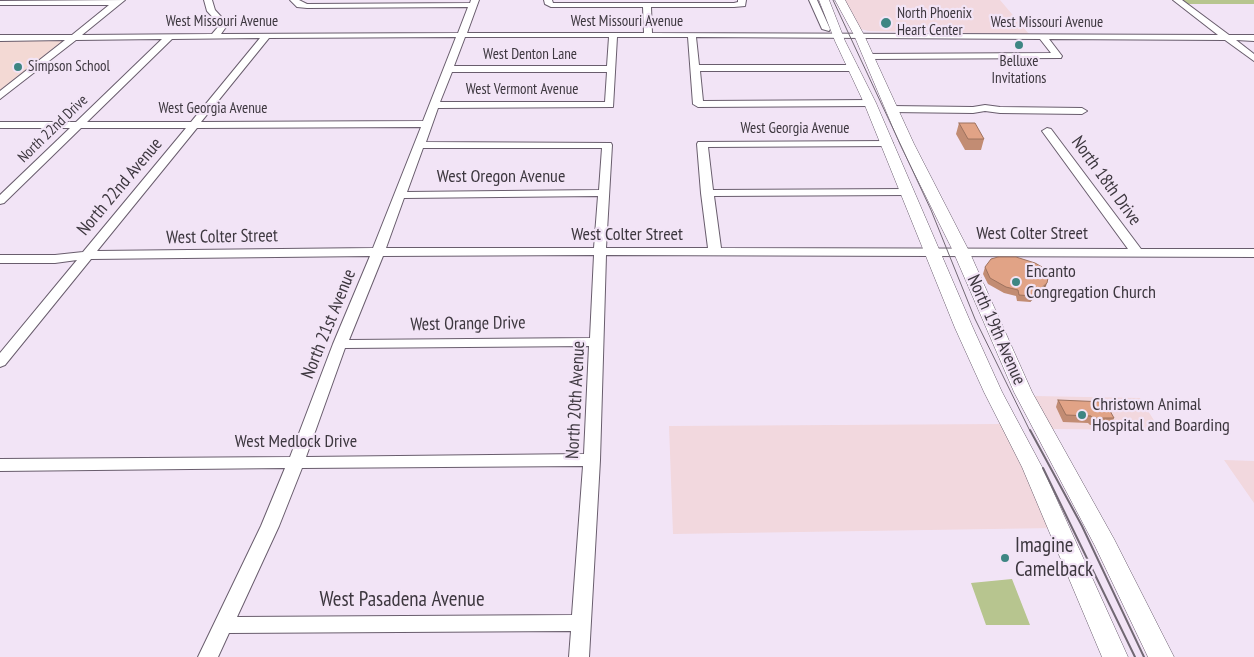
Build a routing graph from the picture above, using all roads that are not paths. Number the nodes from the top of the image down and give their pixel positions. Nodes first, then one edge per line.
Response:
1 (208, 0) edge
2 (813, 0) edge
3 (824, 0) edge
4 (840, 0) edge
5 (1177, 0) edge
6 (119, 2) edge
7 (297, 2) edge
8 (550, 2) edge
9 (742, 2) edge
10 (474, 3) edge
11 (0, 4) edge
12 (647, 5) junction
13 (826, 29) dead end
14 (692, 35) junction
15 (838, 35) junction
16 (859, 35) junction
17 (215, 36) junction
18 (266, 36) junction
19 (461, 36) junction
20 (613, 36) junction
21 (648, 36) junction
22 (1042, 36) junction
23 (169, 37) junction
24 (0, 38) edge
25 (73, 38) junction
26 (1227, 38) junction
27 (1254, 38) edge
28 (868, 56) junction
29 (1254, 58) edge
30 (695, 68) junction
31 (854, 68) junction
32 (448, 69) junction
33 (611, 69) junction
34 (0, 96) edge
35 (870, 103) junction
36 (435, 105) junction
37 (891, 109) junction
38 (1089, 119) dead end
39 (426, 124) junction
40 (0, 125) edge
41 (78, 125) junction
42 (195, 125) junction
43 (1047, 131) dead end
44 (888, 144) junction
45 (420, 145) junction
46 (906, 192) junction
47 (708, 193) junction
48 (603, 194) junction
49 (400, 195) junction
50 (0, 201) edge
51 (930, 251) junction
52 (961, 251) junction
53 (378, 252) junction
54 (715, 252) junction
55 (1137, 252) junction
56 (600, 253) junction
57 (1254, 253) edge
58 (86, 255) junction
59 (0, 260) edge
60 (597, 342) junction
61 (340, 344) junction
62 (0, 362) edge
63 (592, 460) junction
64 (296, 462) junction
65 (0, 464) edge
66 (580, 623) junction
67 (224, 625) junction
68 (208, 657) edge
69 (579, 657) edge
70 (1115, 657) edge
71 (1161, 657) edge

1 - 17 street
2 - 13 street
3 - 15 main road, North 19th Avenue
4 - 16 main road, North 19th Avenue
5 - 26 street
6 - 11 street
6 - 25 street
7 - 10 street
8 - 12 street
9 - 12 street
10 - 19 street, North 21st Avenue
12 - 21 street
14 - 15 street, West Missouri Avenue
14 - 21 street, West Missouri Avenue
14 - 30 street
15 - 16 street, West Missouri Avenue
15 - 31 main road, North 19th Avenue
16 - 22 street, West Missouri Avenue
16 - 28 main road, North 19th Avenue
17 - 18 street, West Missouri Avenue
17 - 23 street, West Missouri Avenue
18 - 19 street, West Missouri Avenue
18 - 42 street, North 22nd Avenue
19 - 20 street, West Missouri Avenue
19 - 32 street, North 21st Avenue
20 - 21 street, West Missouri Avenue
20 - 33 street
22 - 26 street, West Missouri Avenue
22 - 28 street
23 - 25 street, West Missouri Avenue
23 - 41 street, North 22nd Drive
24 - 25 street, West Missouri Avenue
25 - 34 street
26 - 27 street, West Missouri Avenue
26 - 29 street
28 - 37 main road, North 19th Avenue
30 - 31 street
30 - 35 street
31 - 35 main road, North 19th Avenue
32 - 33 street, West Denton Lane
32 - 36 street, North 21st Avenue
33 - 36 street, West Vermont Avenue
35 - 44 main road, North 19th Avenue
36 - 39 street, North 21st Avenue
37 - 38 street
37 - 52 main road, North 19th Avenue
39 - 42 street, West Georgia Avenue
39 - 45 street, North 21st Avenue
40 - 41 street, West Georgia Avenue
41 - 42 street, West Georgia Avenue
41 - 50 street, North 22nd Drive
42 - 58 street, North 22nd Avenue
43 - 55 street, North 18th Drive
44 - 46 main road, North 19th Avenue
44 - 47 street, West Georgia Avenue
45 - 48 street, North 20th Avenue
45 - 49 street, North 21st Avenue
46 - 47 street
46 - 51 main road, North 19th Avenue
47 - 54 street
48 - 49 street, West Oregon Avenue
48 - 56 street, North 20th Avenue
49 - 53 street, North 21st Avenue
51 - 52 street, West Colter Street
51 - 54 street, West Colter Street
51 - 70 main road, North 19th Avenue
52 - 55 street, West Colter Street
52 - 71 main road, North 19th Avenue
53 - 56 street, West Colter Street
53 - 58 street, West Colter Street
53 - 61 street, North 21st Avenue
54 - 56 street, West Colter Street
55 - 57 street, West Colter Street
56 - 60 street, North 20th Avenue
58 - 59 street, West Colter Street
58 - 62 street, North 22nd Avenue
60 - 61 street, West Orange Drive
60 - 63 street, North 20th Avenue
61 - 64 street, North 21st Avenue
63 - 64 street, West Medlock Drive
63 - 66 street, North 20th Avenue
64 - 65 street, West Medlock Drive
64 - 67 street, North 21st Avenue
66 - 67 street, West Pasadena Avenue
66 - 69 street, North 20th Avenue
67 - 68 street, North 21st Avenue

